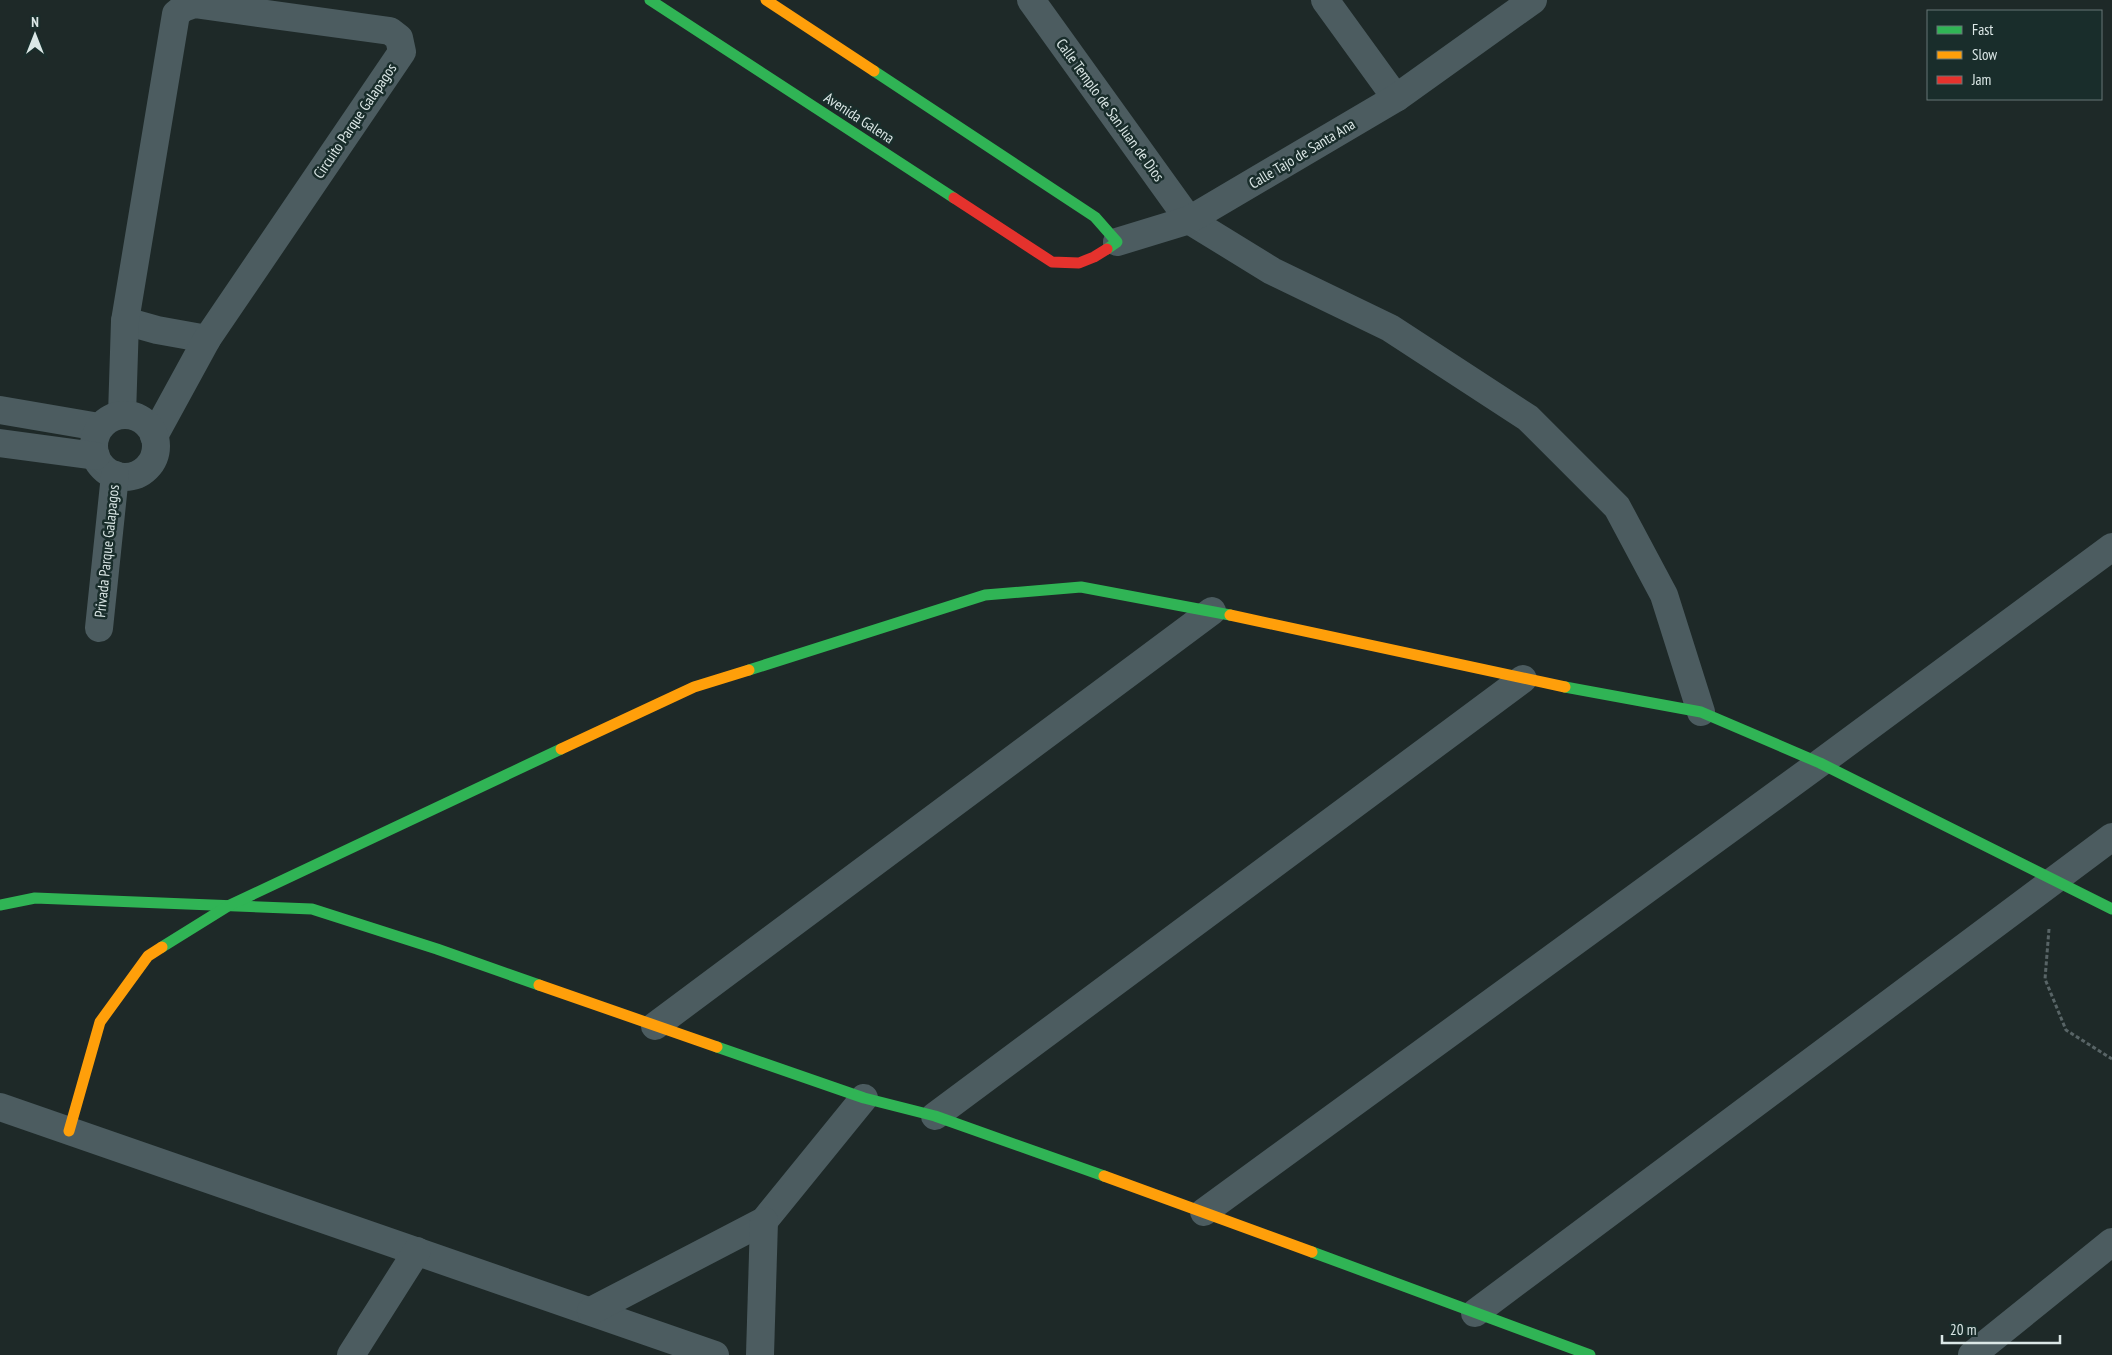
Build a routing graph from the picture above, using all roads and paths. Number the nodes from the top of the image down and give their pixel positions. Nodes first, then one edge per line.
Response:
1 (650, 0) edge
2 (766, 0) edge
3 (1031, 0) edge
4 (1325, 0) edge
5 (1533, 0) edge
6 (1396, 98) junction
7 (1189, 220) junction
8 (1117, 242) junction
9 (1052, 262) joint
10 (125, 321) junction
11 (207, 339) junction
12 (0, 410) edge
13 (111, 421) junction
14 (154, 436) junction
15 (0, 443) edge
16 (96, 456) junction
17 (115, 475) junction
18 (2112, 547) edge
19 (1212, 611) junction
20 (99, 628) dead end
21 (1523, 678) junction
22 (1701, 712) junction
23 (1820, 763) junction
24 (2112, 837) edge
25 (2052, 880) junction
26 (0, 905) edge
27 (228, 906) junction
28 (2112, 909) edge
29 (655, 1026) junction
30 (2112, 1059) edge
31 (864, 1098) junction
32 (0, 1107) edge
33 (935, 1116) junction
34 (69, 1131) junction
35 (1204, 1212) junction
36 (764, 1221) junction
37 (2112, 1242) edge
38 (417, 1251) junction
39 (591, 1311) junction
40 (1475, 1313) junction
41 (351, 1355) edge
42 (715, 1355) edge
43 (760, 1355) edge
44 (1590, 1355) edge
45 (1972, 1355) edge

1 - 9 street, Avenida Galena
2 - 8 street
3 - 7 street, Calle Templo de San Juan de Dios
4 - 6 street
5 - 6 street, Calle Tajo de Santa Ana
6 - 7 street, Calle Tajo de Santa Ana
7 - 8 street, Calle Tajo de Santa Ana
7 - 22 street
8 - 9 street, Calle Tajo de Santa Ana
10 - 11 street
10 - 11 street, Circuito Parque Galapagos
10 - 13 street, Circuito Parque Galapagos
11 - 14 street, Circuito Parque Galapagos
12 - 13 street
13 - 14 street
13 - 16 street
14 - 17 street
15 - 16 street
16 - 17 street
17 - 20 street, Privada Parque Galapagos
18 - 23 street
19 - 21 street
19 - 27 street
19 - 29 street
21 - 22 street
21 - 33 street
22 - 23 street
23 - 25 street
23 - 35 street
24 - 25 street
25 - 28 street
25 - 30 path
25 - 40 street
26 - 27 street
27 - 29 street
27 - 34 street
29 - 31 street
31 - 33 street
31 - 36 street
32 - 34 street
33 - 35 street
34 - 38 street
35 - 40 street
36 - 39 street
36 - 43 street
37 - 45 street
38 - 39 street
38 - 41 street
39 - 42 street
40 - 44 street

